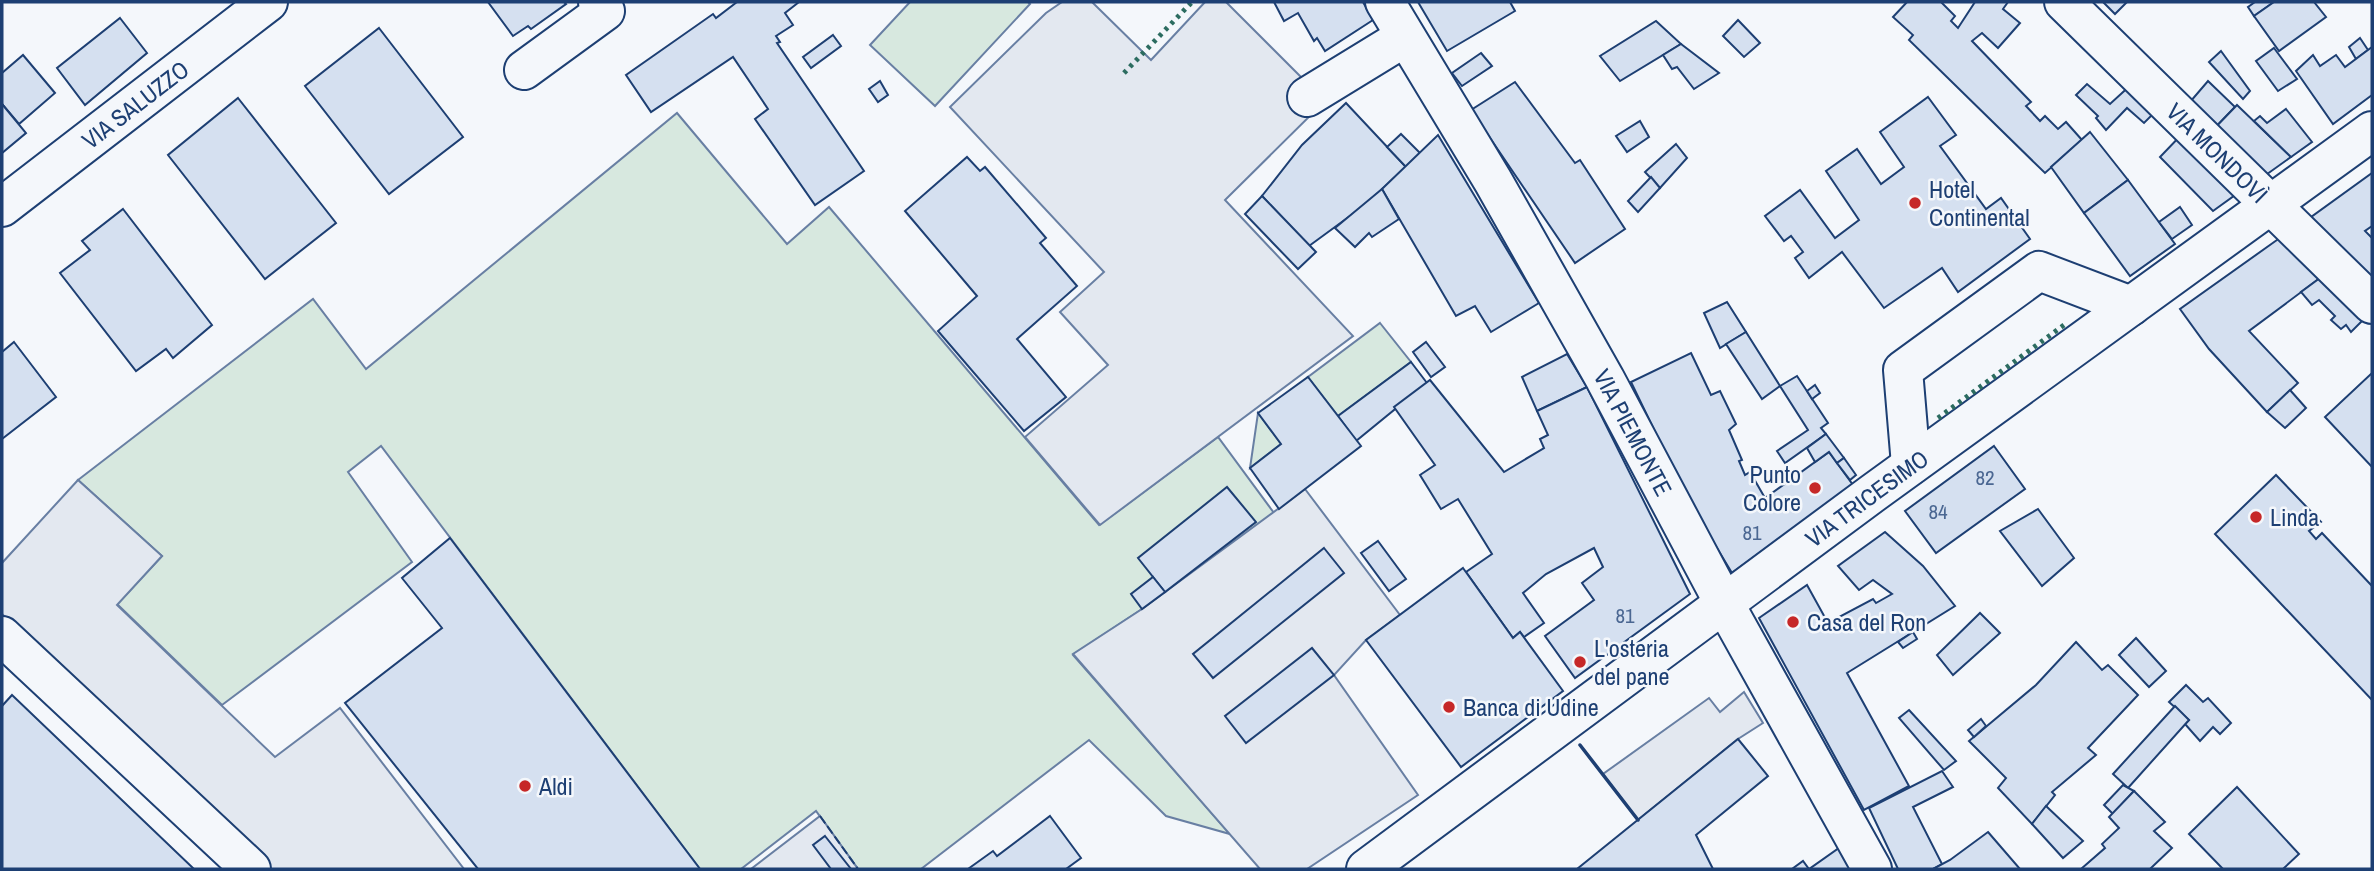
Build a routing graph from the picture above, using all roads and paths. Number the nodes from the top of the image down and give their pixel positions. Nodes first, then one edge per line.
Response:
1 (268, 2) edge
2 (598, 2) edge
3 (1385, 2) edge
4 (2064, 2) edge
5 (1405, 37) junction
6 (524, 70) dead end
7 (1307, 97) dead end
8 (2372, 131) edge
9 (2271, 205) junction
10 (2, 207) edge
11 (2372, 304) edge
12 (2131, 306) junction
13 (1911, 465) junction
14 (1725, 605) junction
15 (2, 636) edge
16 (251, 869) edge
17 (1366, 869) edge
18 (1872, 869) edge

1 - 10 street, VIA SALUZZO
2 - 6 street
3 - 5 street, VIA PIEMONTE
4 - 9 street, VIA MONDOVÌ
5 - 7 street
5 - 14 street, VIA PIEMONTE
8 - 9 street, VIA TRICESIMO
9 - 11 street, VIA MONDOVÌ
9 - 12 street, VIA TRICESIMO
12 - 13 street, VIA TRICESIMO
12 - 13 street
13 - 14 street, VIA TRICESIMO
14 - 17 street, VIA TRICESIMO
14 - 18 street, VIA PIEMONTE
15 - 16 street

